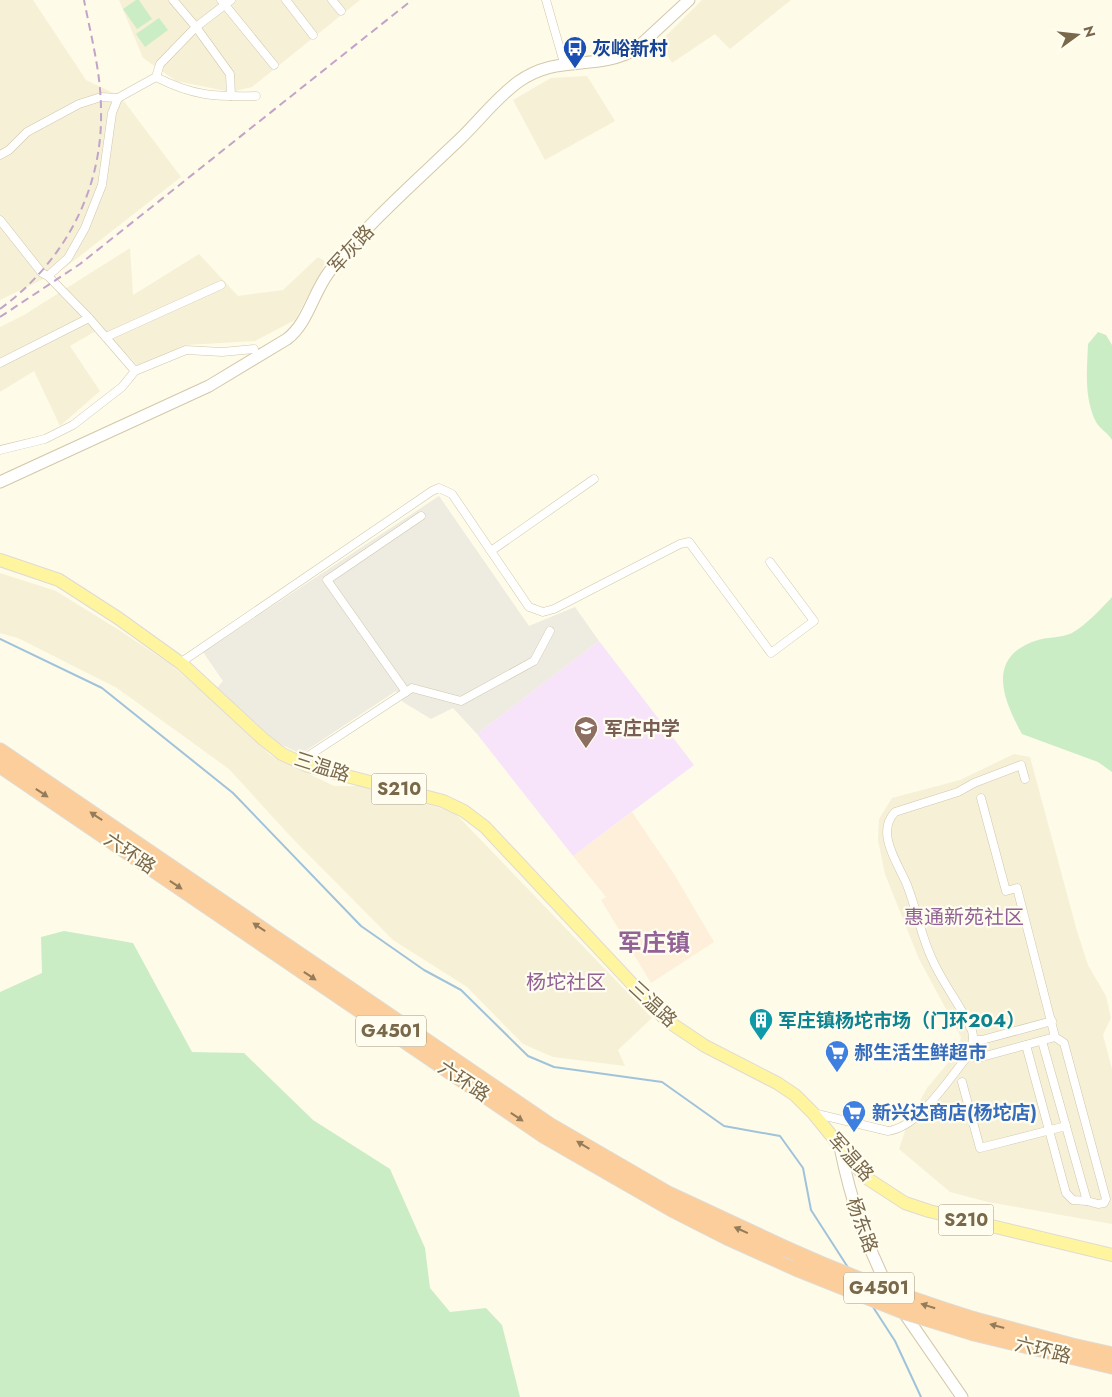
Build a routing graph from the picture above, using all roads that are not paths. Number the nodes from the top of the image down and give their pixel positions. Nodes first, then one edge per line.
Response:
1 (173, 0) edge
2 (286, 0) edge
3 (332, 0) edge
4 (546, 0) edge
5 (689, 0) edge
6 (226, 2) edge
7 (341, 11) dead end
8 (196, 27) junction
9 (312, 35) dead end
10 (564, 64) junction
11 (274, 66) dead end
12 (156, 77) junction
13 (231, 96) junction
14 (256, 96) dead end
15 (118, 98) junction
16 (0, 155) edge
17 (0, 220) edge
18 (48, 276) junction
19 (221, 285) dead end
20 (89, 318) junction
21 (106, 337) junction
22 (254, 349) dead end
23 (0, 363) edge
24 (135, 371) junction
25 (0, 450) edge
26 (594, 479) dead end
27 (0, 482) edge
28 (421, 516) dead end
29 (491, 551) junction
30 (0, 560) edge
31 (770, 562) dead end
32 (550, 630) dead end
33 (180, 663) junction
34 (406, 692) junction
35 (3, 760) edge
36 (299, 762) junction
37 (1025, 779) dead end
38 (981, 798) dead end
39 (1052, 1021) junction
40 (1055, 1037) junction
41 (973, 1040) junction
42 (1042, 1041) junction
43 (1026, 1045) junction
44 (968, 1055) junction
45 (962, 1082) dead end
46 (777, 1083) joint
47 (812, 1112) junction
48 (1066, 1126) junction
49 (1049, 1130) junction
50 (840, 1147) junction
51 (1087, 1201) junction
52 (1112, 1255) edge
53 (975, 1326) junction
54 (1112, 1355) edge
55 (1112, 1366) edge
56 (962, 1397) edge

1 - 8 street
2 - 9 street
3 - 7 street
4 - 10 street
5 - 10 street, 军灰路
6 - 8 street
6 - 11 street
8 - 12 street
8 - 13 street
10 - 27 street, 军灰路
12 - 13 street
12 - 15 street
13 - 14 street
15 - 16 street
15 - 18 street
17 - 18 street
18 - 20 street
19 - 21 street
20 - 21 street
20 - 23 street
21 - 24 street
22 - 24 street
24 - 25 street
26 - 29 street
28 - 34 street
29 - 31 street
29 - 33 street
30 - 33 main road, 三温路 / S210
32 - 34 street
33 - 36 main road, 三温路 / S210
34 - 36 street
53 -> 35 highway, 六环路 / G4501, bridge
35 -> 53 highway, 六环路 / G4501, bridge
36 - 46 main road, 三温路 / S210
37 - 41 street
38 - 39 street
39 - 40 street
39 - 41 street
40 - 42 street
40 - 51 street
41 - 44 street
42 - 43 street
42 - 48 street
43 - 44 street
43 - 49 street
44 - 47 street
45 - 49 street
46 - 47 main road, 军温路 / S210
47 - 50 main road, 军温路 / S210
48 - 49 street
48 - 51 street
49 - 51 street
50 - 52 main road, 军温路 / S210
50 - 56 street, 杨东路
54 -> 53 highway, 六环路 / G4501
53 - 55 highway, 六环路 / G4501

